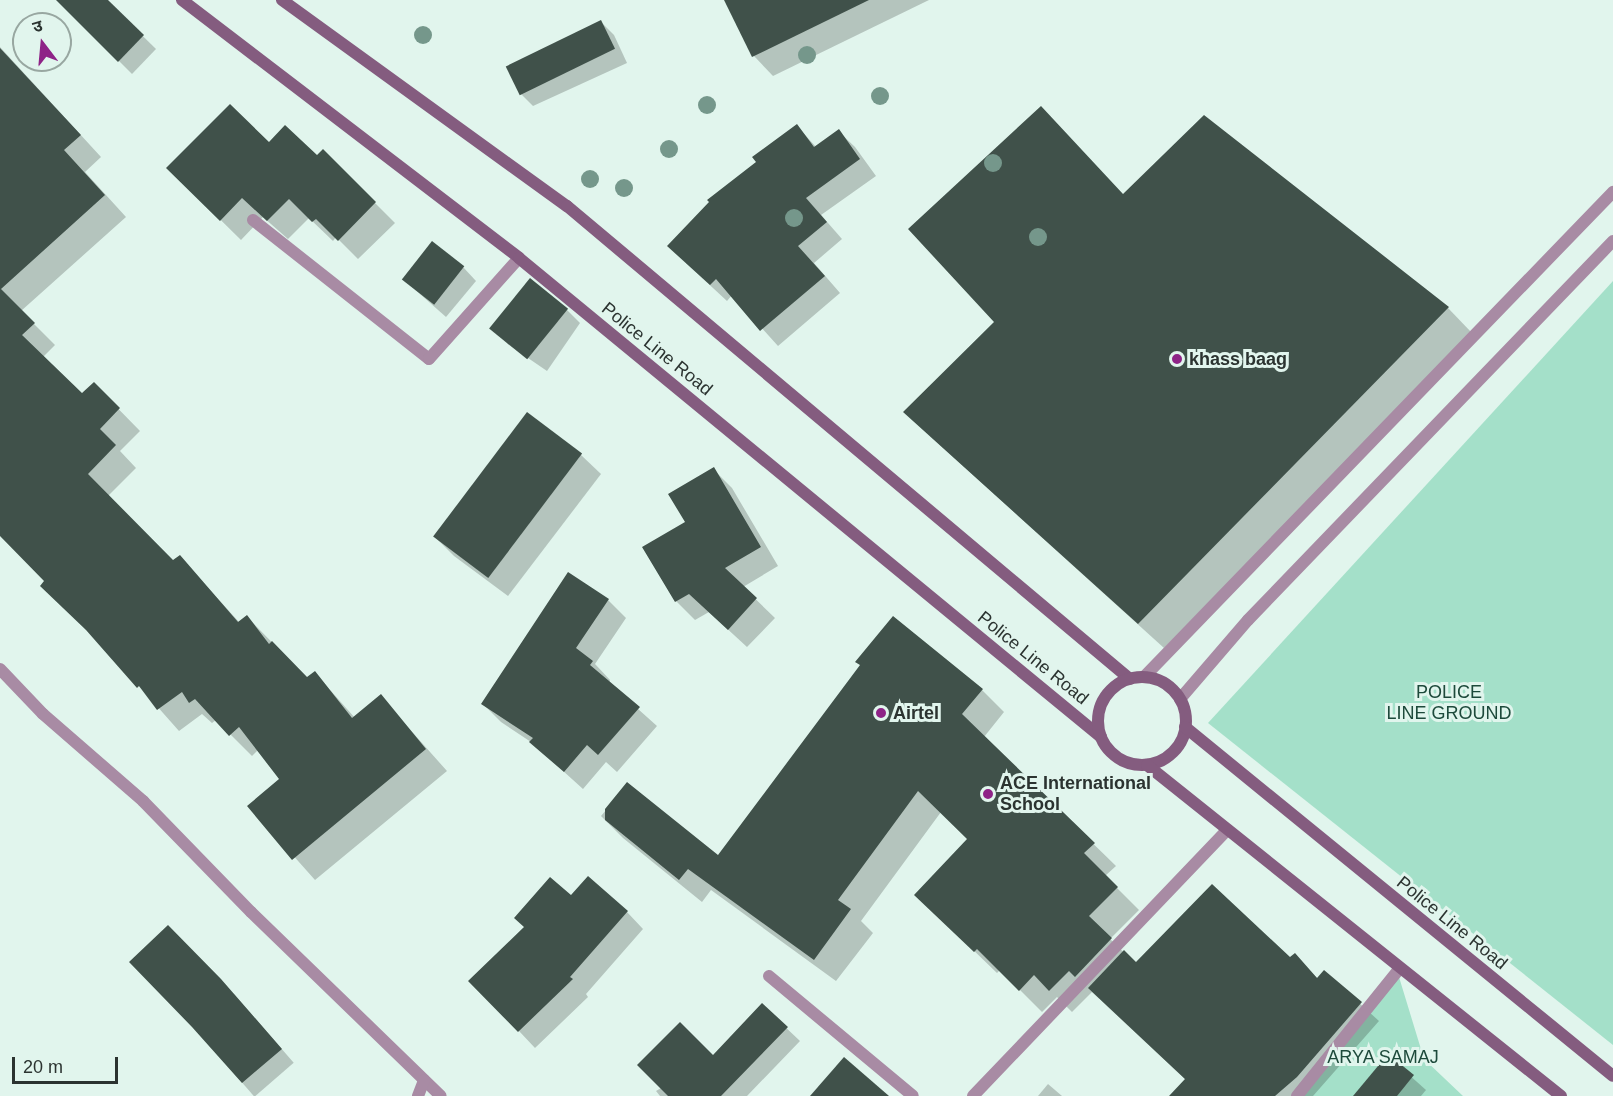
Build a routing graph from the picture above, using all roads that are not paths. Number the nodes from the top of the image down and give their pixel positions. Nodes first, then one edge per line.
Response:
1 (182, 0) edge
2 (282, 0) edge
3 (1613, 192) edge
4 (253, 220) dead end
5 (1613, 241) edge
6 (519, 258) junction
7 (0, 669) edge
8 (1144, 677) junction
9 (1130, 679) junction
10 (1180, 699) junction
11 (1185, 727) junction
12 (1101, 737) junction
13 (1147, 765) junction
14 (1227, 830) junction
15 (1400, 968) junction
16 (769, 976) dead end
17 (1613, 1076) edge
18 (424, 1080) junction
19 (418, 1096) edge
20 (441, 1096) edge
21 (913, 1096) edge
22 (973, 1096) edge
23 (1297, 1096) edge
24 (1561, 1096) edge

1 - 6 street, Police Line Road
2 - 9 street
3 - 8 street
4 - 6 street
5 - 10 street
6 - 12 street, Police Line Road
7 - 18 street
8 - 9 street
8 - 10 street
9 - 12 street
10 - 11 street
11 - 13 street
11 - 17 street, Police Line Road
12 - 13 street
13 - 14 street
14 - 15 street
14 - 22 street
15 - 23 street
15 - 24 street
16 - 21 street
18 - 19 street
18 - 20 street

